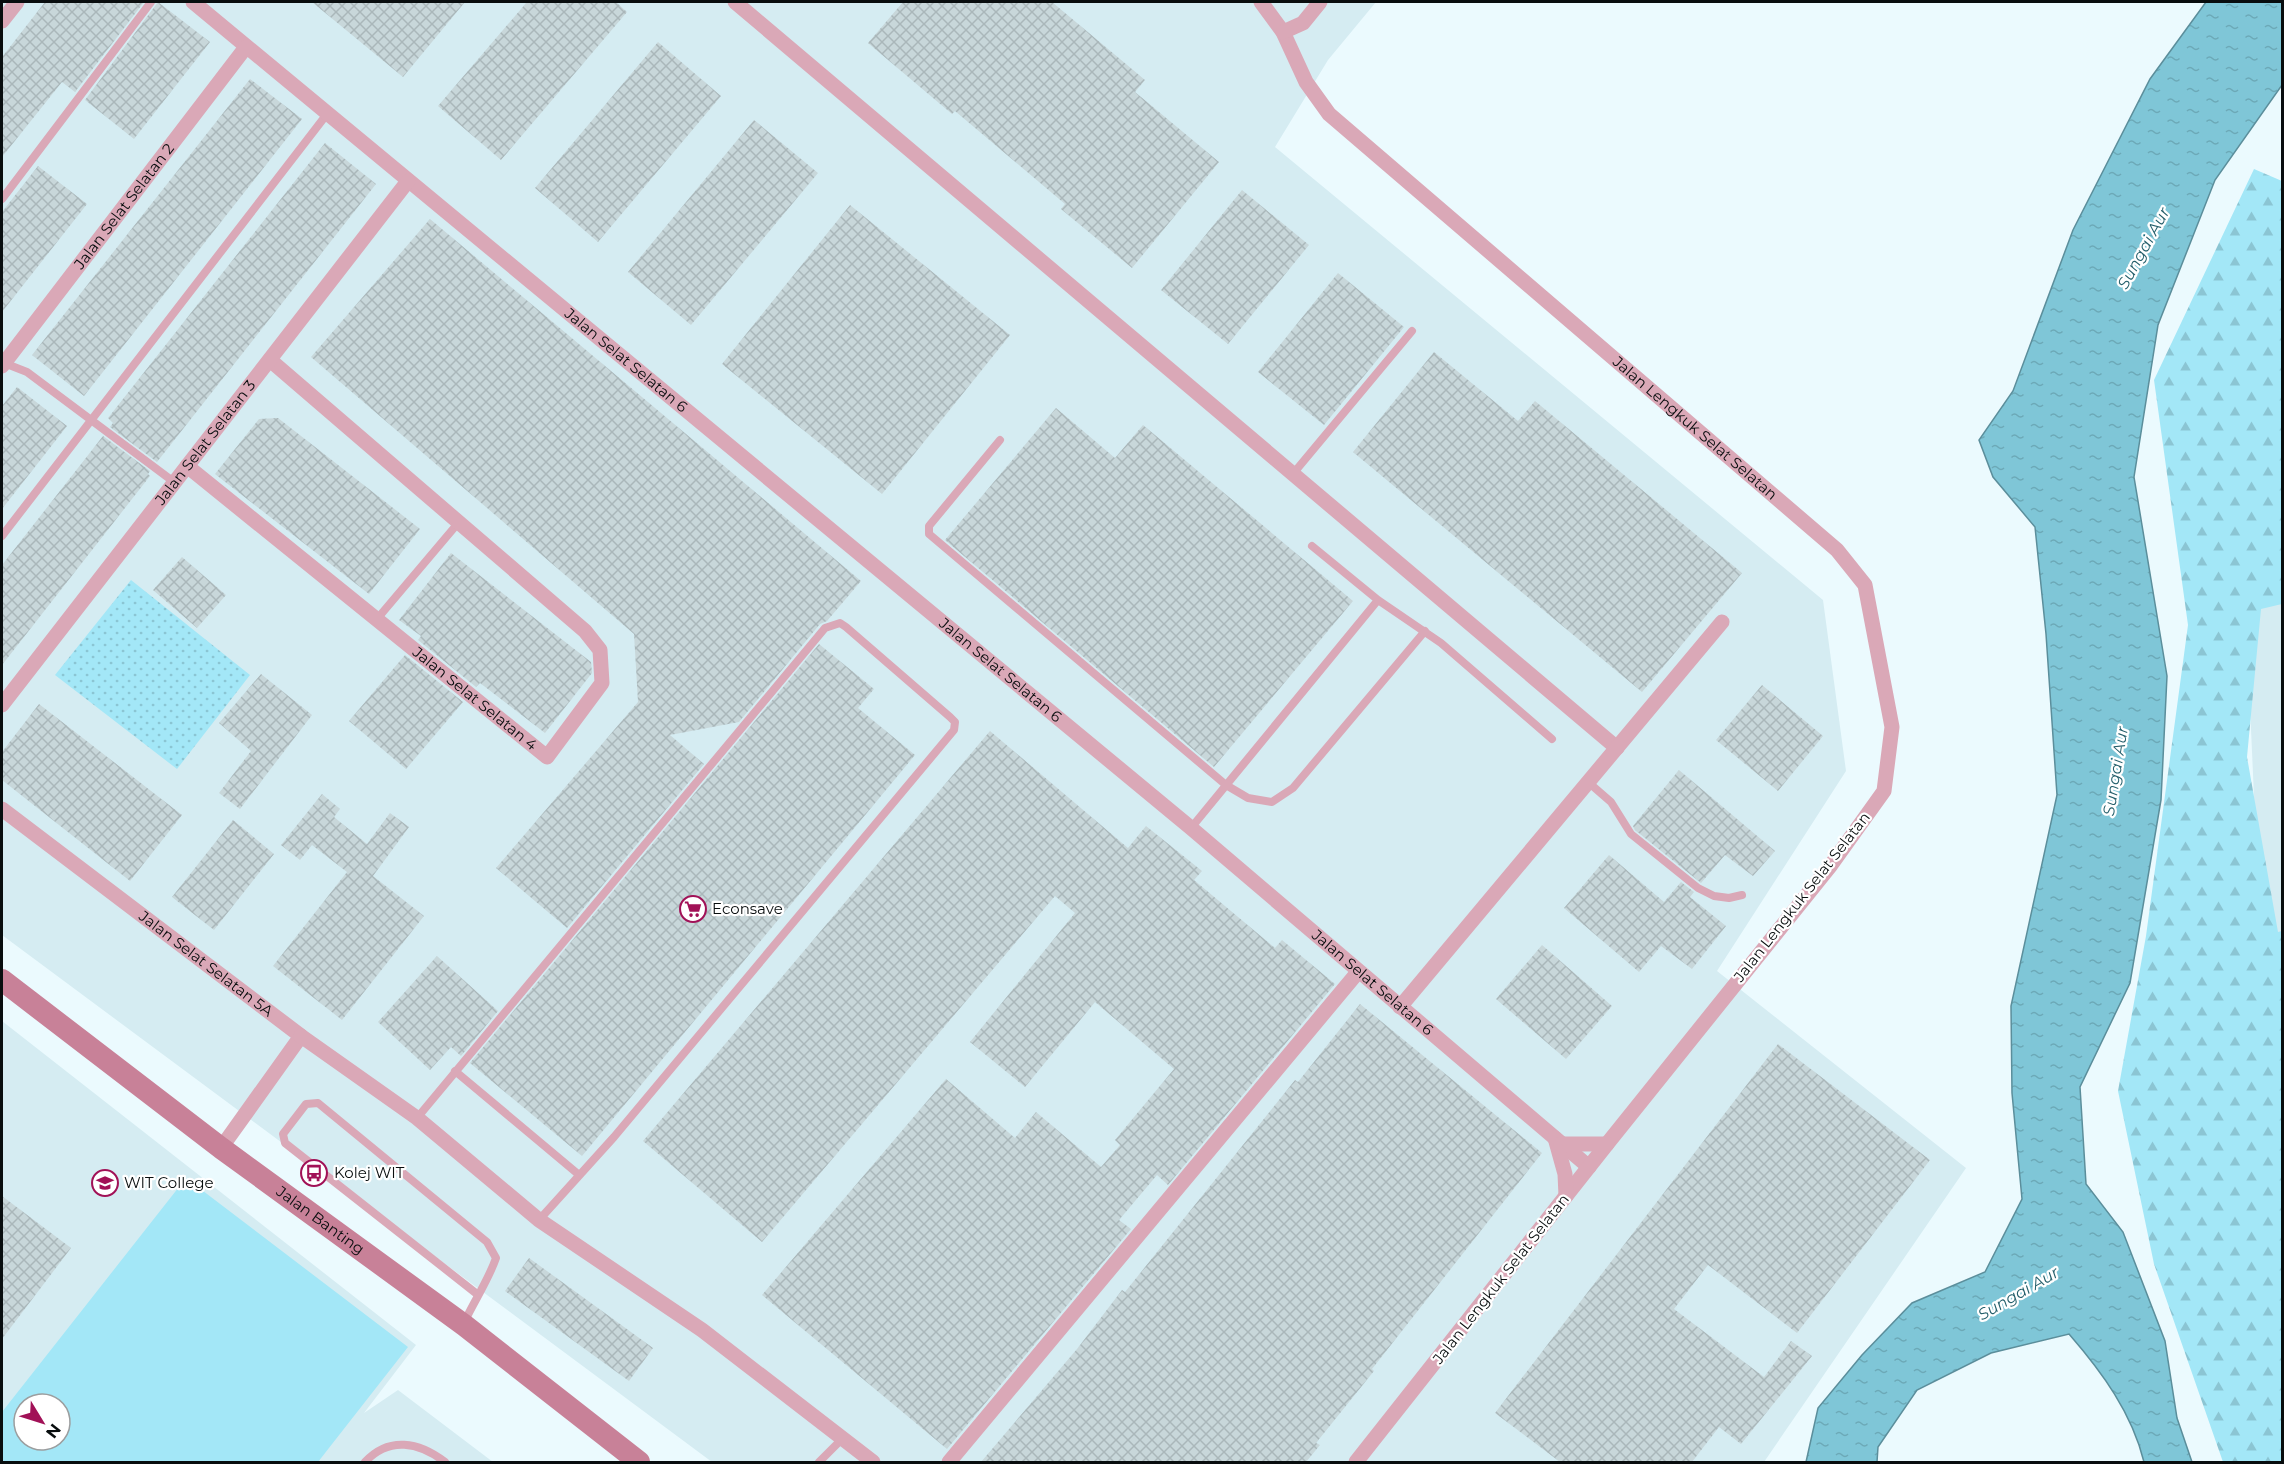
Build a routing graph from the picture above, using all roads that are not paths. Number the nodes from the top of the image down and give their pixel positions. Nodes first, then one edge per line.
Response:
1 (17, 2) edge
2 (151, 2) edge
3 (193, 2) edge
4 (735, 2) edge
5 (1261, 2) edge
6 (1320, 2) edge
7 (2, 21) edge
8 (1283, 32) junction
9 (246, 47) junction
10 (327, 114) junction
11 (408, 181) junction
12 (2, 199) edge
13 (1412, 331) dead end
14 (270, 360) junction
15 (2, 363) edge
16 (91, 420) junction
17 (1000, 440) dead end
18 (187, 466) junction
19 (1292, 475) junction
20 (174, 482) junction
21 (459, 522) junction
22 (2, 536) edge
23 (1312, 546) dead end
24 (1378, 600) junction
25 (377, 619) junction
26 (1722, 622) dead end
27 (1425, 631) junction
28 (2, 705) edge
29 (1552, 739) dead end
30 (1617, 748) junction
31 (1588, 782) junction
32 (1226, 785) junction
33 (2, 809) edge
34 (1191, 828) junction
35 (1742, 895) dead end
36 (1358, 972) junction
37 (2, 980) edge
38 (1400, 1007) junction
39 (301, 1036) junction
40 (455, 1071) junction
41 (417, 1118) junction
42 (1558, 1141) junction
43 (1607, 1144) junction
44 (221, 1148) junction
45 (1589, 1167) junction
46 (578, 1174) junction
47 (1566, 1196) junction
48 (539, 1220) junction
49 (477, 1294) junction
50 (464, 1325) junction
51 (842, 1439) junction
52 (364, 1462) edge
53 (445, 1462) edge
54 (639, 1462) edge
55 (819, 1462) edge
56 (873, 1462) edge
57 (949, 1462) edge
58 (1356, 1462) edge

1 - 7 street
2 - 12 lane
3 - 9 street, Jalan Selat Selatan 6
4 - 19 street
5 - 8 street, Jalan Lengkuk Selat Selatan
6 - 8 street
8 - 43 street, Jalan Lengkuk Selat Selatan
9 - 10 street, Jalan Selat Selatan 6
9 - 15 street, Jalan Selat Selatan 2
10 - 11 street, Jalan Selat Selatan 6
10 - 16 lane
11 - 14 street, Jalan Selat Selatan 3
11 - 34 street, Jalan Selat Selatan 6
13 - 19 lane
14 - 18 street, Jalan Selat Selatan 3
14 - 21 street, Jalan Selat Selatan 4
15 - 16 lane
16 - 20 lane
16 - 22 lane
17 - 32 lane
18 - 20 street, Jalan Selat Selatan 3
18 - 25 street, Jalan Selat Selatan 4
19 - 30 street
20 - 28 street, Jalan Selat Selatan 3
21 - 25 lane
21 - 25 street, Jalan Selat Selatan 4
23 - 24 lane
24 - 27 lane
24 - 32 lane
26 - 30 street
27 - 29 lane
27 - 32 lane
30 - 31 street
31 - 35 lane
31 - 38 street
32 - 34 lane
33 - 39 street, Jalan Selat Selatan 5A
34 - 36 street, Jalan Selat Selatan 6
36 - 38 street, Jalan Selat Selatan 6
36 - 57 street
37 - 44 main road, Jalan Banting
38 - 42 street, Jalan Selat Selatan 6
39 - 41 street, Jalan Selat Selatan 5A
39 - 44 street
40 - 41 lane
40 - 46 lane
40 - 46 lane
41 - 48 street, Jalan Selat Selatan 5A
42 - 43 street
42 - 45 street, Jalan Selat Selatan 6
42 - 47 street
43 - 45 street, Jalan Lengkuk Selat Selatan
44 - 50 main road, Jalan Banting
45 - 47 street, Jalan Lengkuk Selat Selatan
46 - 48 lane
47 - 58 street, Jalan Lengkuk Selat Selatan
48 - 51 street, Jalan Selat Selatan 5A
49 - 49 lane
49 - 50 lane
50 - 54 main road, Jalan Banting
51 - 55 lane
51 - 56 street, Jalan Selat Selatan 5A
52 - 53 lane

